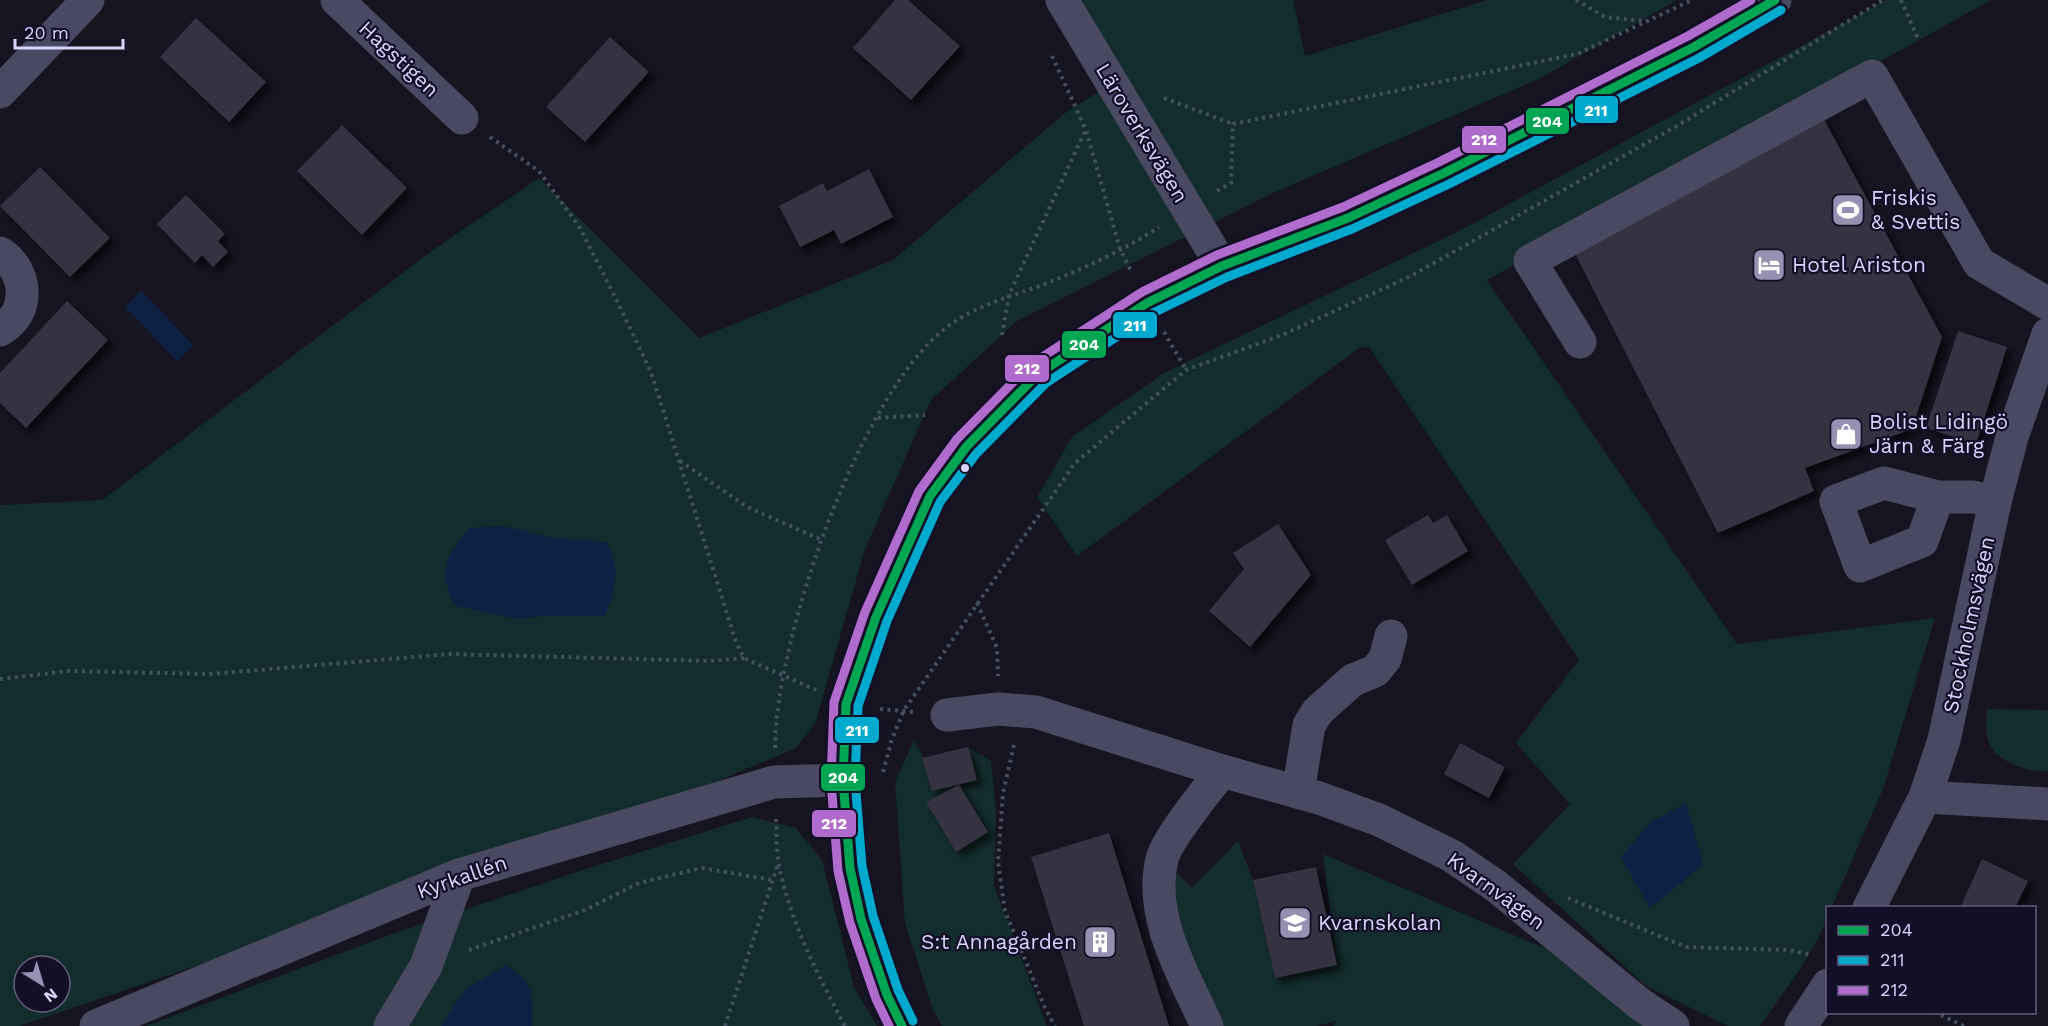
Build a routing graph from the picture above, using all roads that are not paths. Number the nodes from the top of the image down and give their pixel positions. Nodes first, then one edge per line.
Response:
1 (88, 0) edge
2 (337, 0) edge
3 (1062, 0) edge
4 (1775, 0) edge
5 (0, 92) edge
6 (462, 118) road end
7 (0, 253) edge
8 (1222, 266) junction
9 (2048, 304) edge
10 (0, 330) edge
11 (2048, 334) edge
12 (1580, 342) dead end
13 (1938, 497) dead end
14 (1995, 502) junction
15 (1391, 636) dead end
16 (947, 715) dead end
17 (1222, 771) junction
18 (843, 780) junction
19 (1298, 792) junction
20 (1925, 797) junction
21 (2048, 804) edge
22 (459, 875) junction
23 (1870, 906) edge
24 (1824, 971) edge
25 (96, 1026) edge
26 (390, 1026) edge
27 (902, 1026) edge
28 (1207, 1026) edge
29 (1673, 1026) edge
30 (1801, 1026) edge

1 - 5 street
2 - 6 street, Hagstigen
3 - 8 street, Läroverksvägen
4 - 8 street
7 - 10 street
8 - 18 street
9 - 12 street
11 - 14 street, Stockholmsvägen
13 - 14 street
14 - 20 street, Stockholmsvägen
15 - 19 street
16 - 17 street, Kvarnvägen
17 - 19 street, Kvarnvägen
17 - 28 street
18 - 22 street, Kyrkallén
18 - 27 street
19 - 29 street, Kvarnvägen
20 - 21 street
20 - 23 street, Stockholmsvägen
22 - 25 street, Kyrkallén
22 - 26 street
24 - 30 street

